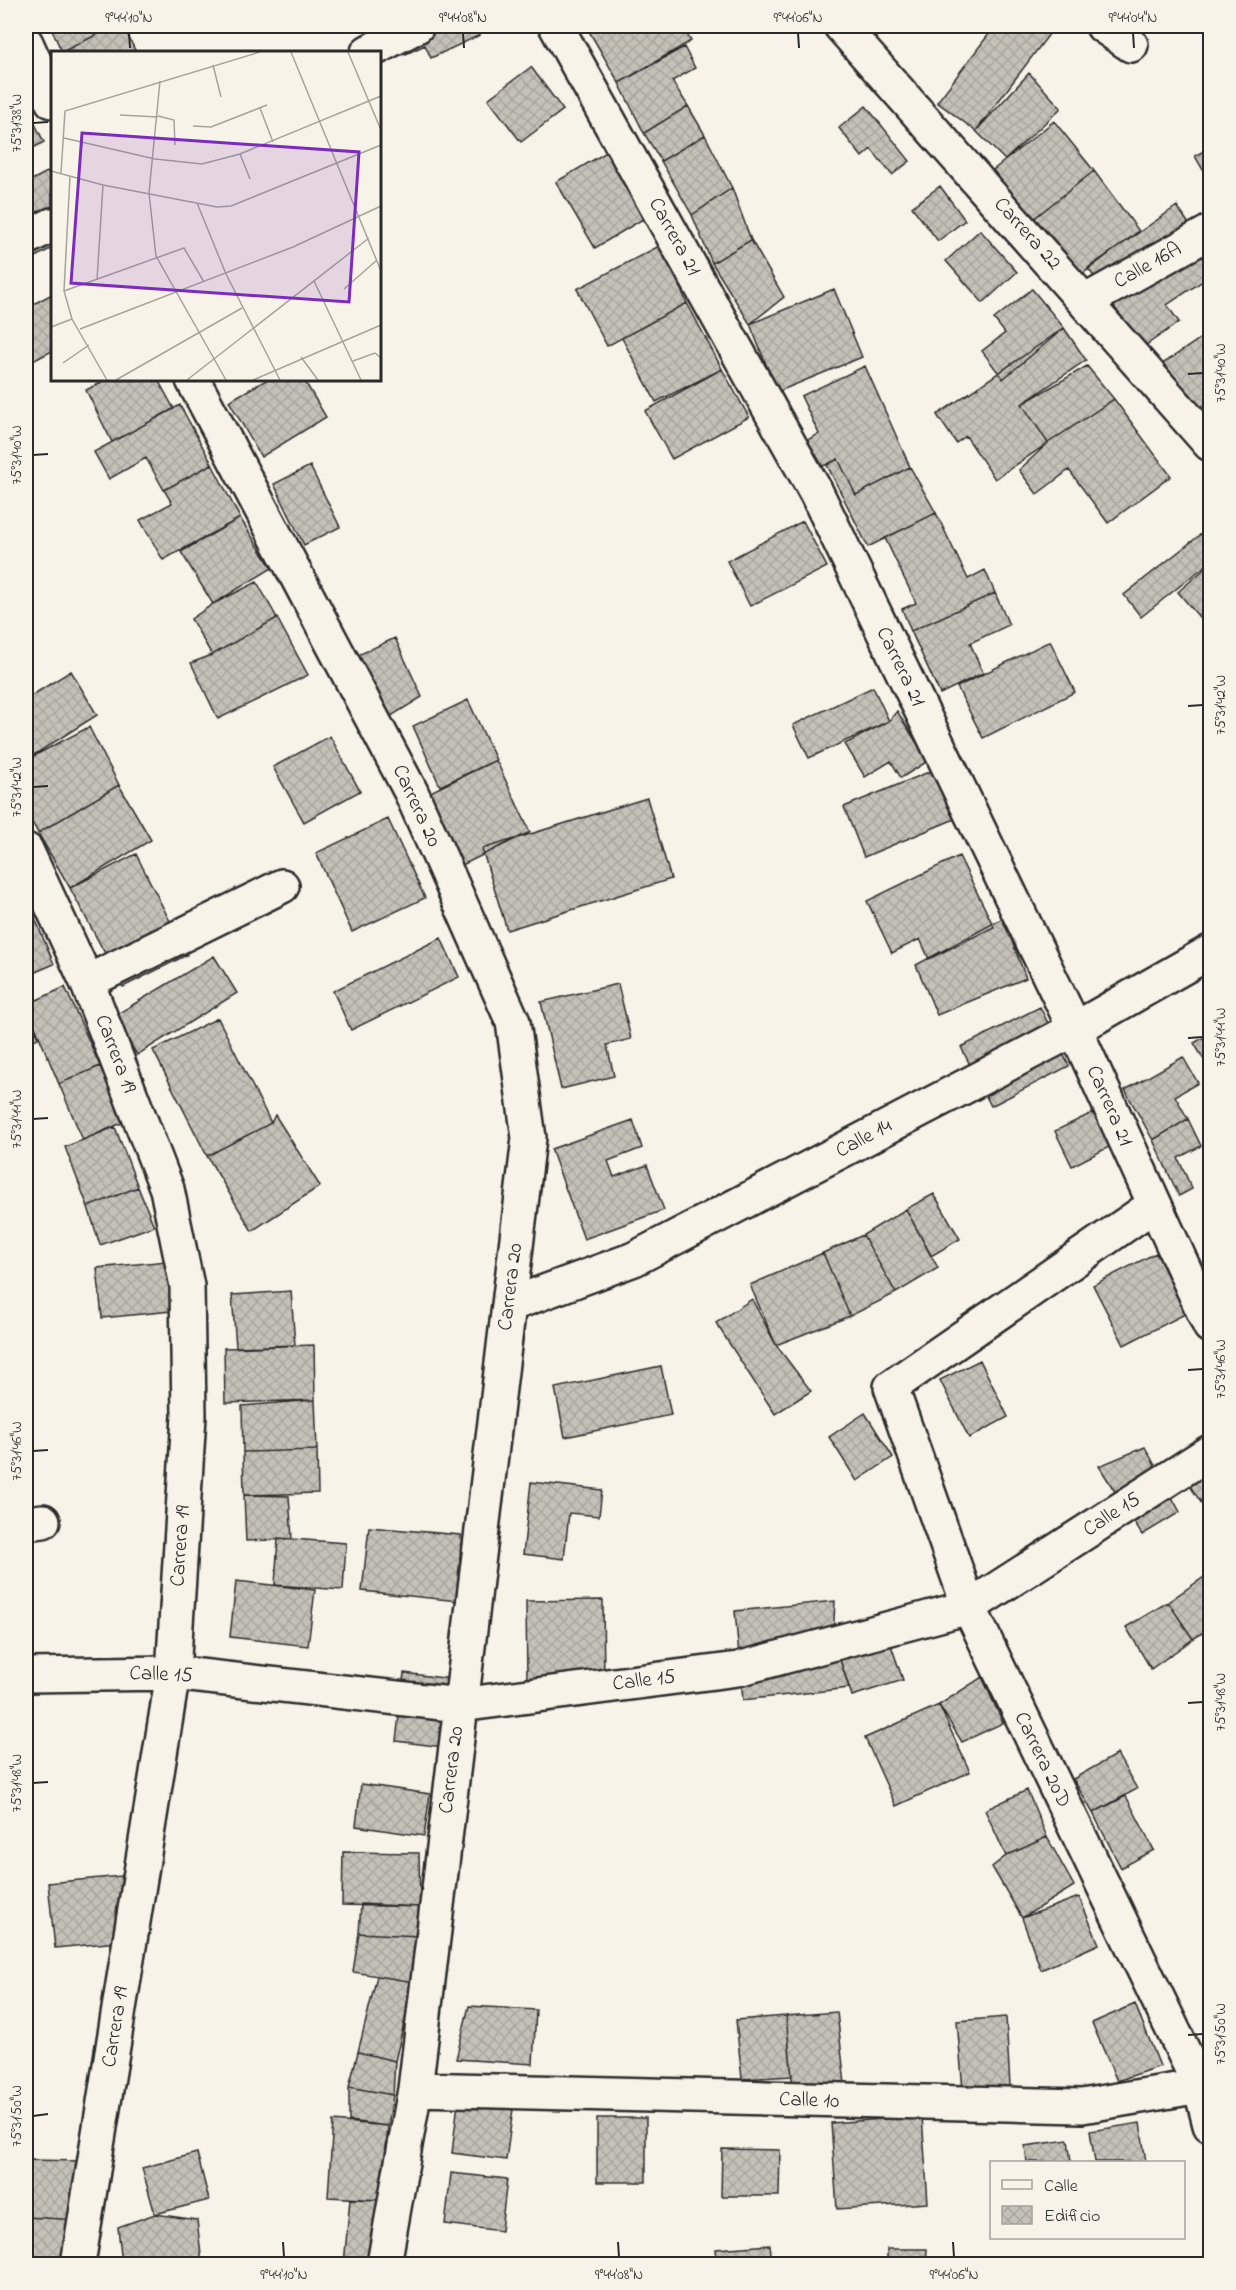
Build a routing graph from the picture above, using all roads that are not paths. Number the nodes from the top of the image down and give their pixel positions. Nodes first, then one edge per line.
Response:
1 (417, 26) edge
2 (556, 26) edge
3 (841, 26) edge
4 (1103, 26) edge
5 (26, 43) edge
6 (1131, 45) dead end
7 (370, 51) edge
8 (51, 99) edge
9 (51, 226) edge
10 (1210, 232) edge
11 (26, 238) edge
12 (1086, 301) junction
13 (195, 381) edge
14 (1210, 444) edge
15 (26, 850) edge
16 (282, 886) dead end
17 (1210, 952) edge
18 (87, 982) junction
19 (1075, 1029) junction
20 (1154, 1205) junction
21 (509, 1305) junction
22 (1210, 1326) edge
23 (1210, 1452) edge
24 (969, 1607) junction
25 (173, 1673) junction
26 (26, 1675) edge
27 (460, 1705) junction
28 (1200, 2086) junction
29 (415, 2089) junction
30 (1210, 2125) edge
31 (78, 2265) edge
32 (384, 2265) edge

1 - 7 street
2 - 19 street, Carrera 21
3 - 12 street, Carrera 22
4 - 6 street
5 - 8 street
9 - 11 street
10 - 12 street, Calle 16A
12 - 14 street, Carrera 22
13 - 21 street, Carrera 20
15 - 18 street, Carrera 19
16 - 18 street
17 - 19 street, Calle 14
18 - 25 street, Carrera 19
19 - 20 street, Carrera 21
19 - 21 street, Calle 14
20 - 22 street, Carrera 21
20 - 24 street, Carrera 20D
21 - 27 street, Carrera 20
23 - 24 street, Calle 15
24 - 27 street, Calle 15
24 - 28 street, Carrera 20D
25 - 26 street, Calle 15
25 - 27 street, Calle 15
25 - 31 street, Carrera 19
27 - 29 street, Carrera 20
28 - 29 street, Calle 10
28 - 30 street, Carrera 20D
29 - 32 street, Carrera 20

